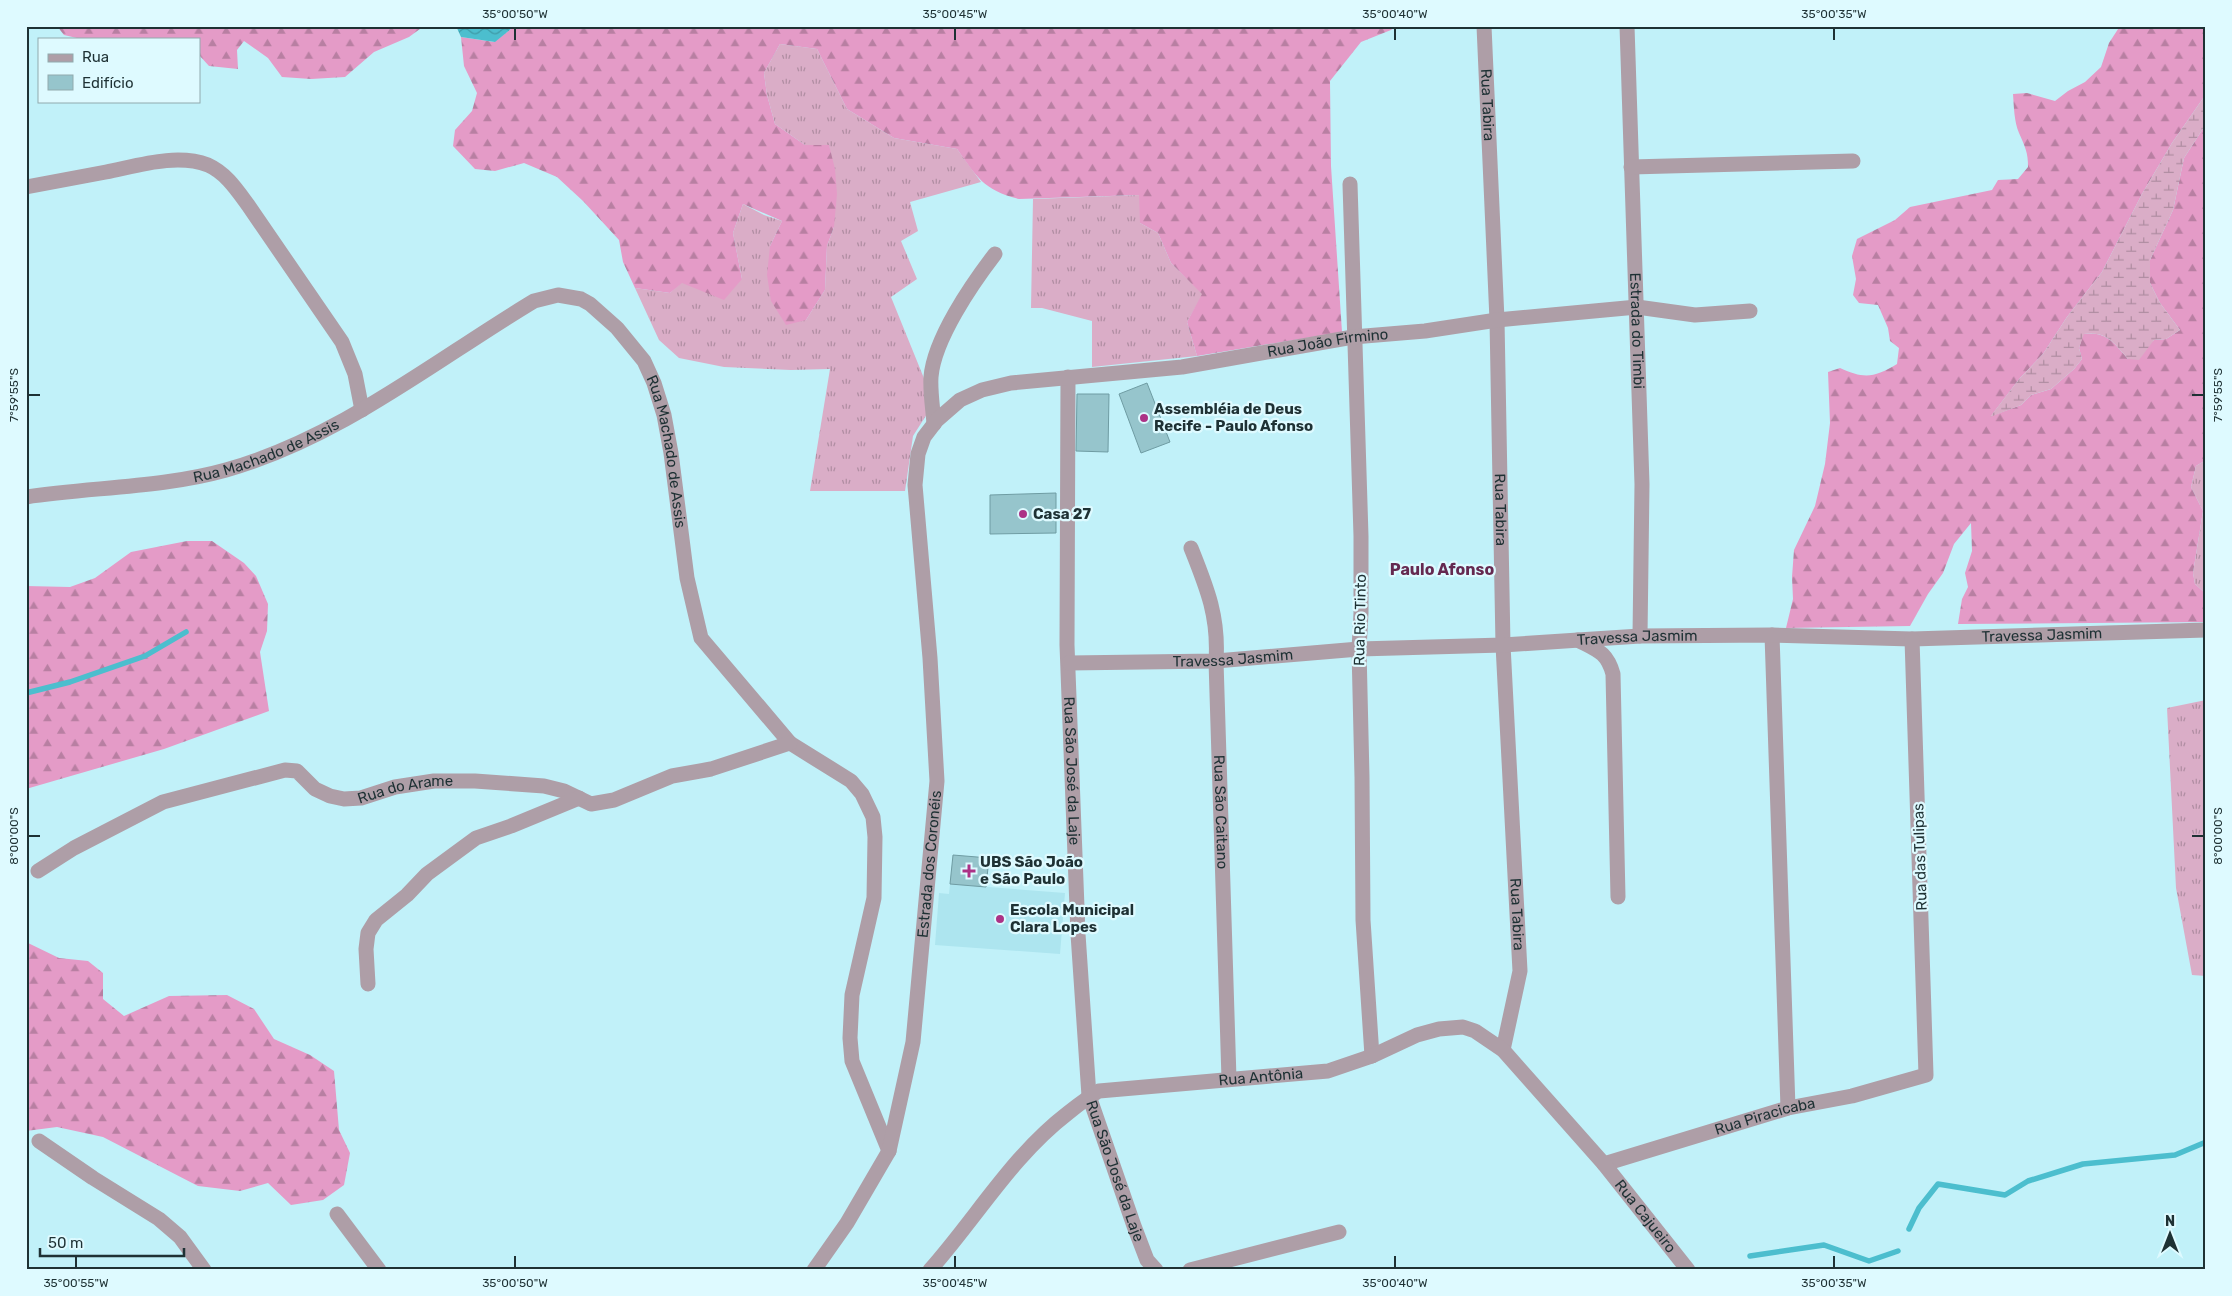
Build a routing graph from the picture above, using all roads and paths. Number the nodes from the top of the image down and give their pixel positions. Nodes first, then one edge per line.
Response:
1 (1484, 26) edge
2 (1627, 26) edge
3 (1853, 161) dead end
4 (1632, 167) junction
5 (1350, 184) dead end
6 (26, 187) edge
7 (995, 254) dead end
8 (1637, 307) junction
9 (1750, 311) dead end
10 (1497, 320) junction
11 (1353, 337) junction
12 (1068, 377) junction
13 (362, 410) junction
14 (934, 424) junction
15 (924, 437) joint
16 (26, 496) edge
17 (1191, 548) dead end
18 (2206, 630) edge
19 (1772, 635) junction
20 (1640, 636) junction
21 (1912, 639) junction
22 (1576, 640) junction
23 (1503, 645) junction
24 (1359, 649) junction
25 (1216, 661) junction
26 (1069, 664) junction
27 (790, 743) junction
28 (579, 798) junction
29 (38, 872) dead end
30 (1618, 897) dead end
31 (368, 984) dead end
32 (1503, 1050) junction
33 (1372, 1056) junction
34 (1926, 1075) joint
35 (1228, 1080) junction
36 (1089, 1096) junction
37 (1788, 1108) junction
38 (39, 1141) dead end
39 (889, 1151) junction
40 (1604, 1164) junction
41 (337, 1214) dead end
42 (1339, 1232) dead end
43 (204, 1270) edge
44 (379, 1270) edge
45 (814, 1270) edge
46 (930, 1270) edge
47 (1156, 1270) edge
48 (1190, 1270) edge
49 (1688, 1270) edge

1 - 10 street, Rua Tabira
2 - 4 street, Estrada do Timbi
3 - 4 street
4 - 8 street, Estrada do Timbi
5 - 11 street, Rua Rio Tinto
6 - 13 street
7 - 14 street
8 - 9 street, Rua João Firmino
8 - 10 street, Rua João Firmino
8 - 20 street, Estrada do Timbi
10 - 11 street, Rua João Firmino
10 - 23 street, Rua Tabira
11 - 12 street, Rua João Firmino
11 - 24 street, Rua Rio Tinto
12 - 14 street, Rua João Firmino
12 - 26 street, Rua São José da Laje
13 - 16 street, Rua Machado de Assis
13 - 27 street, Rua Machado de Assis
14 - 15 street, Rua João Firmino
15 - 39 street, Estrada dos Coronéis
17 - 25 street, Rua São Caitano
18 - 21 street, Travessa Jasmim
19 - 20 street, Travessa Jasmim
19 - 21 street, Travessa Jasmim
19 - 37 street
20 - 22 street, Travessa Jasmim
21 - 34 street, Rua das Tulipas
22 - 23 street, Travessa Jasmim
22 - 30 street
23 - 24 street, Travessa Jasmim
23 - 32 street, Rua Tabira
24 - 25 street, Travessa Jasmim
24 - 33 street, Rua Rio Tinto
25 - 26 street, Travessa Jasmim
25 - 35 street, Rua São Caitano
26 - 36 street, Rua São José da Laje
27 - 28 street, Rua do Arame
27 - 39 street, Rua Machado de Assis
28 - 29 street, Rua do Arame
28 - 31 street
32 - 33 street, Rua Antônia
32 - 40 street, Rua Antônia
33 - 35 street, Rua Antônia
34 - 37 street, Rua Piracicaba
35 - 36 street, Rua Antônia
36 - 46 street, Rua Antônia
36 - 47 street, Rua São José da Laje
37 - 40 street, Rua Piracicaba
38 - 43 street
39 - 45 street, Estrada dos Coronéis
40 - 49 street, Rua Cajueiro
41 - 44 street
42 - 48 street

